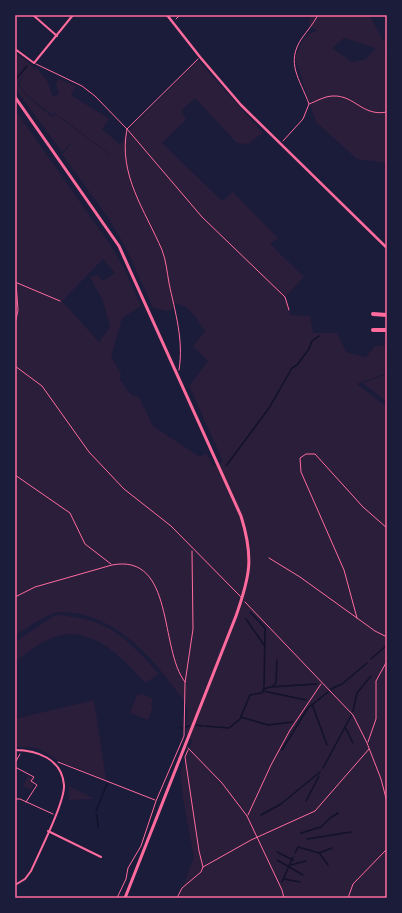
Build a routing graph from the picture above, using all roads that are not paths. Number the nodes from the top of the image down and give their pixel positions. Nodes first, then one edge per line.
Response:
1 (33, 15) edge
2 (73, 15) edge
3 (166, 15) edge
4 (57, 36) junction
5 (15, 49) edge
6 (15, 98) edge
7 (387, 248) edge
8 (373, 314) dead end
9 (387, 314) edge
10 (373, 330) dead end
11 (387, 330) edge
12 (15, 366) edge
13 (242, 599) junction
14 (15, 750) edge
15 (48, 831) junction
16 (101, 857) dead end
17 (15, 885) edge
18 (125, 898) edge

1 - 4 street
2 - 4 street
3 - 7 street
4 - 5 street
6 - 13 main road
8 - 9 highway
10 - 11 highway
12 - 13 lane
13 - 18 main road
14 - 15 street
15 - 16 street
15 - 17 street

